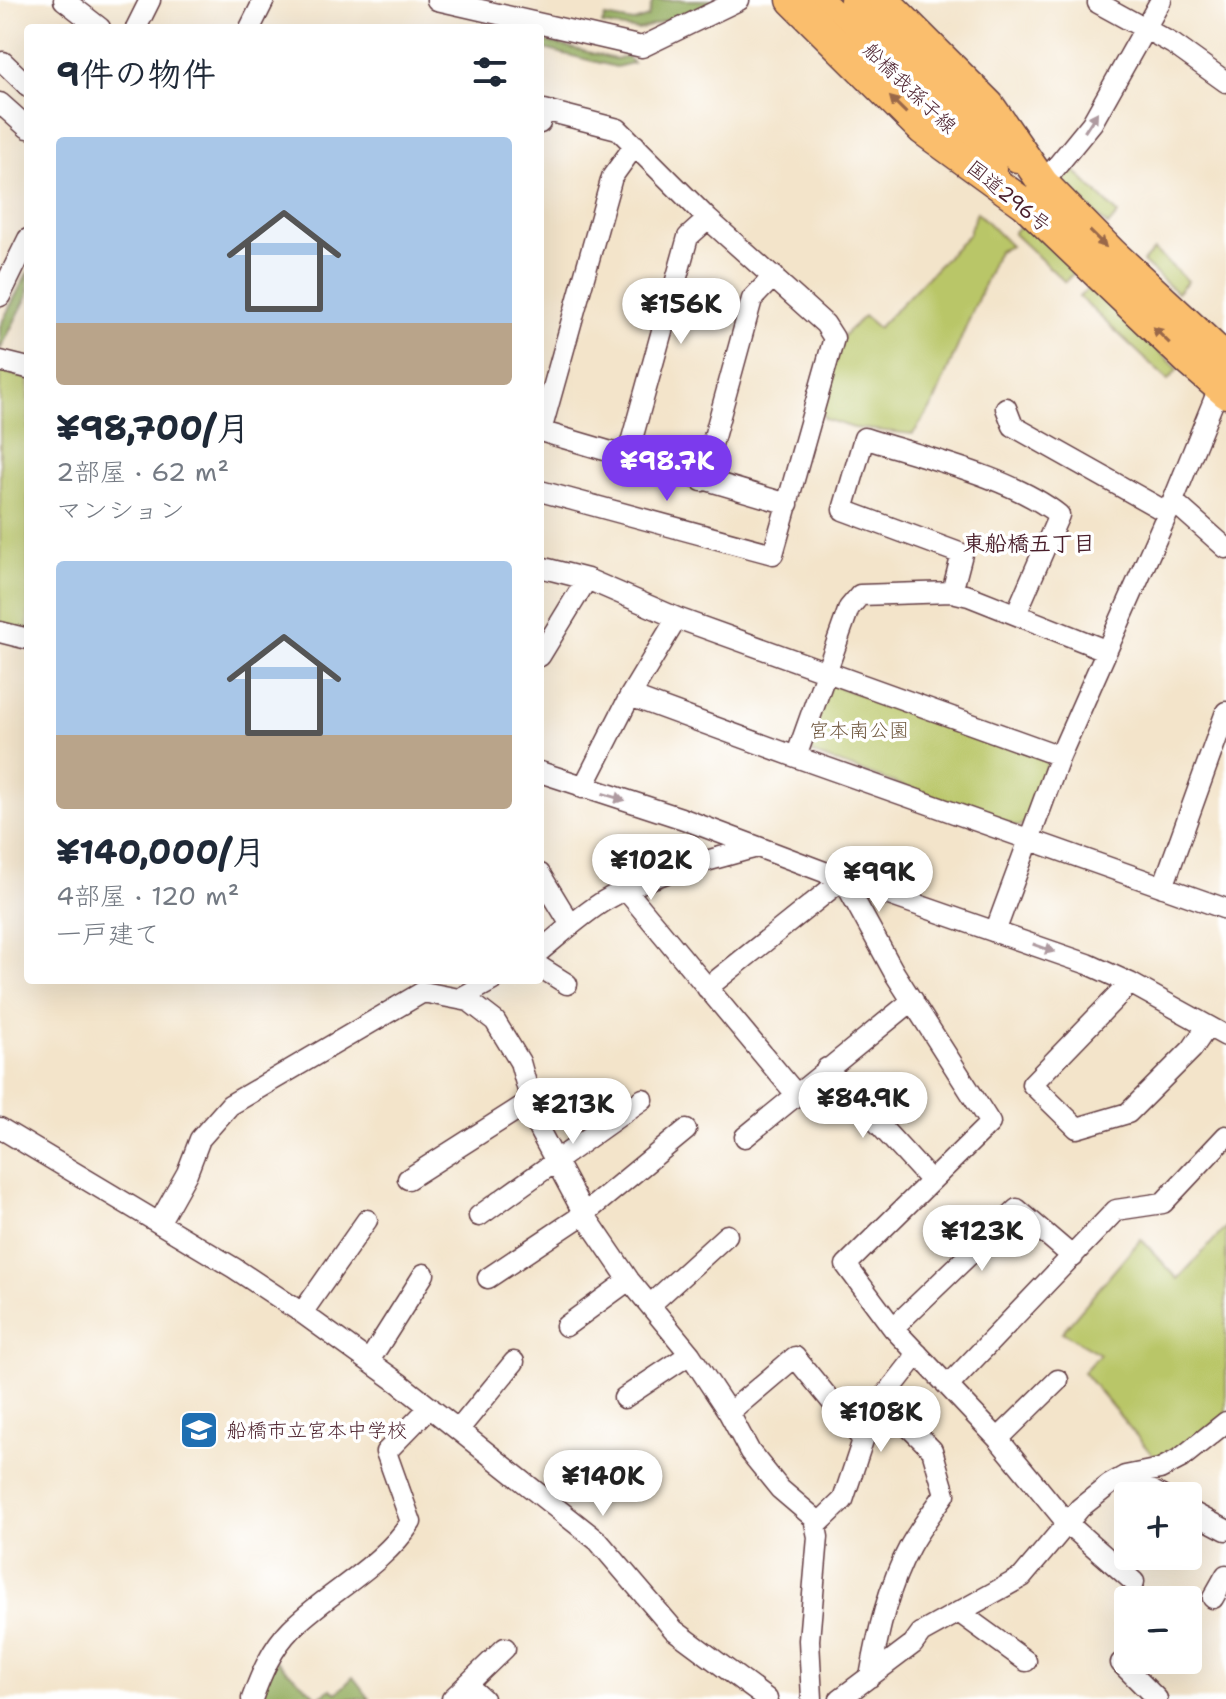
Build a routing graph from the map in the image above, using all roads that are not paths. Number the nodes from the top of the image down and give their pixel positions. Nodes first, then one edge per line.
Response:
1 (64, 0) edge
2 (150, 0) edge
3 (264, 0) edge
4 (437, 0) edge
5 (739, 0) edge
6 (792, 0) edge
7 (820, 0) edge
8 (853, 0) edge
9 (884, 0) edge
10 (1161, 0) edge
11 (1098, 3) dead end
12 (508, 22) edge
13 (95, 24) edge
14 (138, 24) edge
15 (252, 24) edge
16 (544, 29) edge
17 (1147, 30) junction
18 (3, 62) dead end
19 (24, 82) edge
20 (1226, 82) edge
21 (0, 103) edge
22 (544, 110) edge
23 (24, 124) edge
24 (973, 133) junction
25 (635, 145) junction
26 (1034, 194) junction
27 (708, 219) junction
28 (24, 247) edge
29 (774, 276) junction
30 (0, 296) edge
31 (0, 361) edge
32 (24, 367) edge
33 (1224, 377) edge
34 (1006, 408) dead end
35 (544, 417) edge
36 (544, 432) edge
37 (627, 457) junction
38 (702, 481) junction
39 (544, 492) edge
40 (788, 504) junction
41 (1170, 507) junction
42 (1226, 548) edge
43 (544, 568) edge
44 (587, 579) junction
45 (952, 592) junction
46 (1016, 614) junction
47 (677, 618) junction
48 (0, 632) edge
49 (24, 638) edge
50 (544, 649) edge
51 (1105, 650) junction
52 (826, 672) junction
53 (630, 696) junction
54 (1226, 712) edge
55 (1060, 756) junction
56 (796, 757) junction
57 (544, 773) edge
58 (583, 788) junction
59 (1027, 840) junction
60 (757, 847) junction
61 (843, 879) junction
62 (544, 881) edge
63 (1163, 887) junction
64 (626, 890) junction
65 (1226, 909) edge
66 (571, 925) junction
67 (995, 932) junction
68 (544, 948) edge
69 (544, 970) edge
70 (1130, 983) junction
71 (486, 984) edge
72 (567, 984) dead end
73 (425, 986) edge
74 (707, 988) junction
75 (459, 999) junction
76 (913, 1000) junction
77 (1217, 1031) edge
78 (827, 1068) junction
79 (795, 1093) junction
80 (643, 1099) dead end
81 (532, 1100) junction
82 (0, 1128) edge
83 (686, 1130) dead end
84 (1226, 1136) edge
85 (745, 1137) dead end
86 (556, 1161) junction
87 (408, 1179) dead end
88 (931, 1181) junction
89 (584, 1214) junction
90 (479, 1216) dead end
91 (367, 1220) dead end
92 (159, 1223) junction
93 (727, 1235) dead end
94 (1073, 1257) junction
95 (424, 1274) dead end
96 (488, 1278) dead end
97 (629, 1280) junction
98 (650, 1305) junction
99 (302, 1313) junction
100 (566, 1326) dead end
101 (893, 1328) junction
102 (690, 1354) junction
103 (918, 1354) junction
104 (369, 1361) junction
105 (514, 1362) dead end
106 (1058, 1380) dead end
107 (948, 1386) junction
108 (624, 1398) dead end
109 (882, 1400) junction
110 (430, 1407) junction
111 (729, 1413) junction
112 (1226, 1422) edge
113 (459, 1429) junction
114 (998, 1439) junction
115 (863, 1440) junction
116 (1125, 1476) junction
117 (1136, 1482) edge
118 (1202, 1517) edge
119 (1067, 1523) junction
120 (816, 1526) junction
121 (1226, 1530) edge
122 (1226, 1575) edge
123 (1134, 1582) dead end
124 (1213, 1598) dead end
125 (960, 1613) junction
126 (505, 1648) dead end
127 (1026, 1661) dead end
128 (1129, 1674) edge
129 (870, 1677) junction
130 (460, 1692) edge
131 (1144, 1695) edge
132 (252, 1699) edge
133 (483, 1699) edge
134 (767, 1699) edge
135 (812, 1699) edge
136 (840, 1699) edge

1 - 13 street
2 - 14 street
3 - 15 street
4 - 12 street
5 - 16 street
26 -> 6 highway, 国道296号
7 - 24 main road, 船橋我孫子線
8 - 24 main road, 船橋我孫子線
9 - 26 highway, 国道296号
10 - 17 street
11 - 17 street
17 - 20 street
26 -> 17 street
18 - 19 street
21 - 23 street
22 - 25 street
24 - 26 main road
25 - 27 street
25 - 35 street
26 - 33 highway, 国道296号
27 - 29 street
27 - 37 street
28 - 30 street
29 - 38 street
29 - 40 street
31 - 32 street
33 - 41 street
34 - 41 street
36 - 37 street
37 - 38 street
38 - 40 street
39 - 40 street
41 - 42 street
41 - 51 street
43 - 44 street
44 - 47 street
44 - 50 street
45 - 46 street
45 - 46 street
45 - 52 street
46 - 51 street
47 - 52 street
47 - 53 street
48 - 49 street
51 - 55 street
52 - 55 street
52 - 56 street
53 - 56 street
53 - 58 street
54 - 63 street
55 - 59 street
56 - 59 street
57 - 58 street
58 -> 60 street
59 - 63 street
59 - 67 street
60 - 61 street
60 - 64 street
61 - 67 street
61 - 74 street
61 - 76 street
62 - 66 street
63 - 65 street
64 - 66 street
64 - 74 street
66 - 68 street
67 -> 70 street
69 - 72 street
70 - 77 street
70 - 77 street
71 - 75 street
73 - 75 street
73 - 92 street
74 - 79 street
75 - 81 street
76 - 78 street
76 - 88 street
78 - 79 street
78 - 88 street
79 - 85 street
80 - 86 street
81 - 86 street
81 - 87 street
82 - 92 street
83 - 89 street
84 - 94 street
86 - 89 street
86 - 90 street
88 - 101 street
89 - 96 street
89 - 97 street
91 - 99 street
92 - 99 street
93 - 98 street
94 - 101 street
94 - 107 street
95 - 104 street
97 - 98 street
97 - 100 street
98 - 102 street
99 - 104 street
101 - 103 street
102 - 108 street
102 - 111 street
103 - 107 street
103 - 109 street
104 - 110 street
105 - 113 street
106 - 114 street
107 - 114 street
109 - 115 street
109 - 129 street
110 - 113 street
110 - 132 street
111 - 115 street
111 - 120 street
112 - 116 street
113 - 134 street
114 - 119 street
115 - 120 street
116 - 117 street
116 - 119 street
118 - 121 street
119 - 123 street
119 - 125 street
120 - 135 street
122 - 124 street
125 - 127 street
125 - 129 street
126 - 130 street
128 - 131 street
129 - 136 street
130 - 133 street

